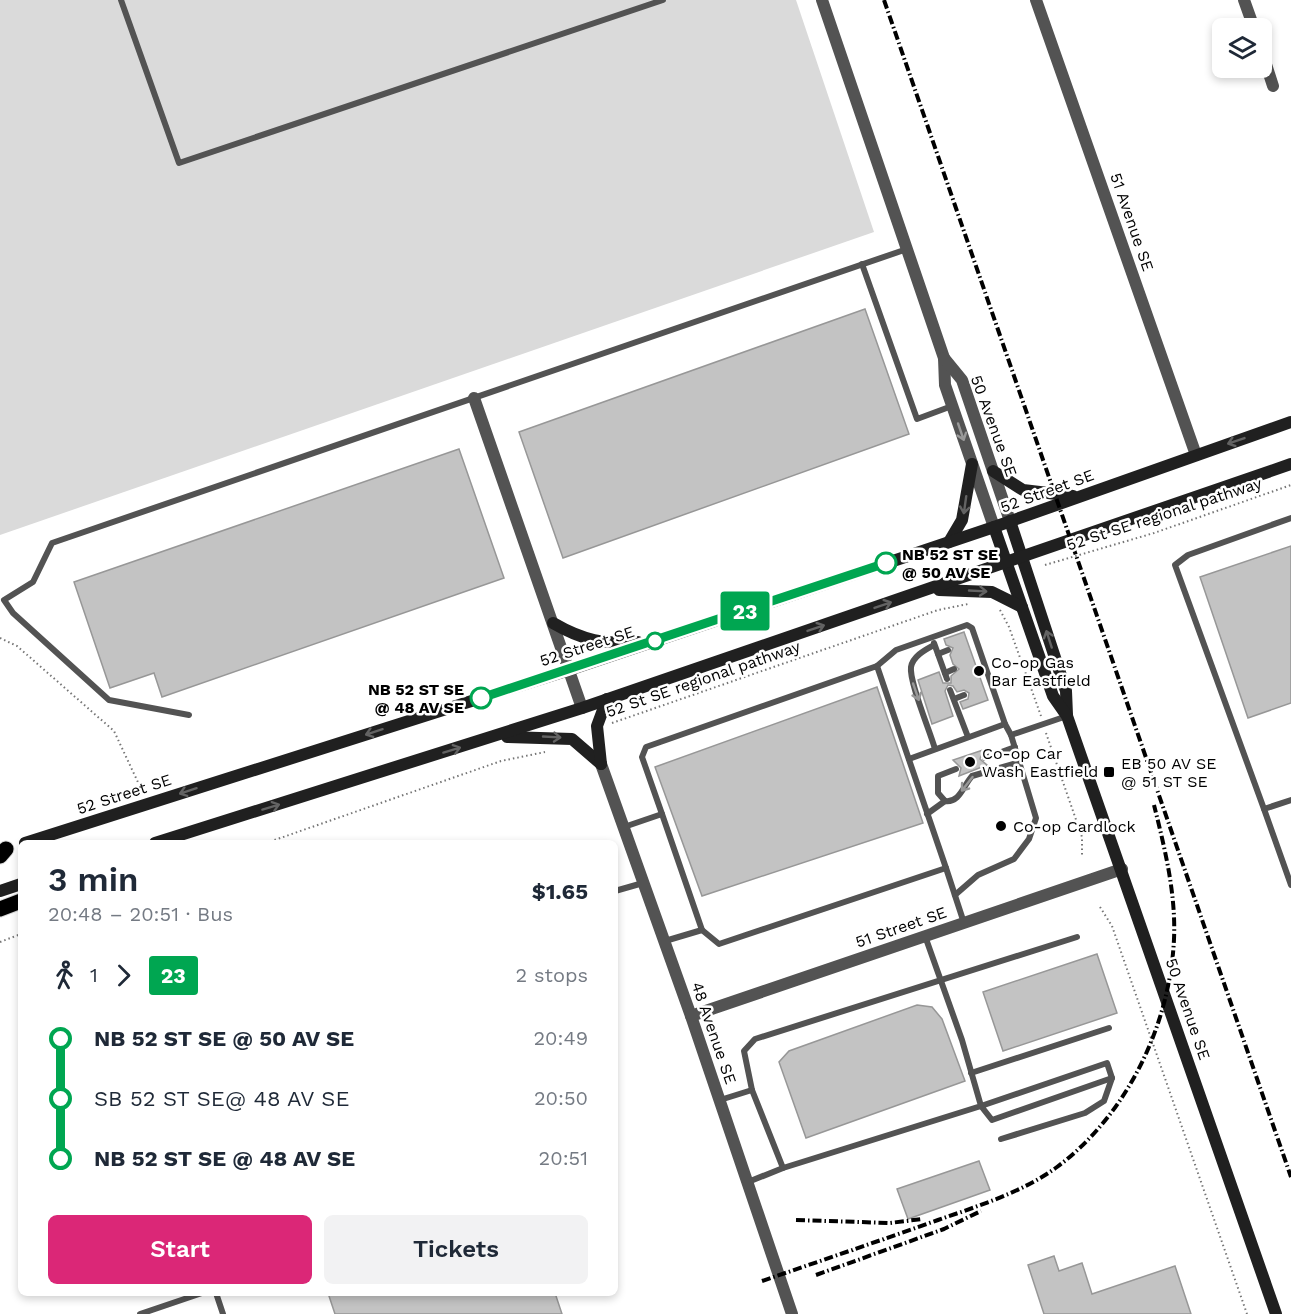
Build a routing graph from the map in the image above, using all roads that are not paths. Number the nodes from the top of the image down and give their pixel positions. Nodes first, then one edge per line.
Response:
1 (121, 0) edge
2 (663, 0) edge
3 (822, 0) edge
4 (1036, 0) edge
5 (1244, 0) edge
6 (1250, 18) edge
7 (1270, 78) edge
8 (1273, 86) dead end
9 (907, 249) junction
10 (862, 264) junction
11 (944, 358) junction
12 (474, 398) junction
13 (952, 406) junction
14 (1291, 422) edge
15 (1196, 454) junction
16 (972, 464) junction
17 (1291, 464) edge
18 (993, 471) junction
19 (1081, 496) junction
20 (1291, 518) edge
21 (1010, 521) junction
22 (994, 527) junction
23 (950, 542) junction
24 (1023, 558) junction
25 (1007, 563) junction
26 (929, 590) junction
27 (1022, 607) junction
28 (554, 623) junction
29 (932, 637) junction
30 (976, 640) junction
31 (654, 642) junction
32 (968, 643) dead end
33 (934, 645) junction
34 (948, 650) dead end
35 (938, 654) junction
36 (982, 658) junction
37 (974, 662) dead end
38 (877, 666) junction
39 (954, 669) dead end
40 (569, 670) junction
41 (991, 685) junction
42 (984, 688) dead end
43 (950, 690) dead end
44 (964, 695) dead end
45 (607, 699) junction
46 (954, 699) junction
47 (582, 708) junction
48 (189, 715) dead end
49 (1066, 716) junction
50 (1005, 724) junction
51 (1011, 735) junction
52 (494, 737) junction
53 (968, 737) junction
54 (1015, 747) junction
55 (935, 748) junction
56 (985, 758) dead end
57 (909, 759) junction
58 (1020, 762) junction
59 (601, 764) junction
60 (956, 769) dead end
61 (1291, 800) edge
62 (945, 801) junction
63 (1264, 809) junction
64 (662, 814) junction
65 (927, 814) junction
66 (624, 827) junction
67 (38, 840) edge
68 (165, 840) edge
69 (946, 868) junction
70 (1122, 869) junction
71 (644, 883) junction
72 (18, 885) edge
73 (1291, 885) edge
74 (618, 890) edge
75 (0, 891) edge
76 (955, 895) junction
77 (18, 901) edge
78 (0, 909) edge
79 (964, 923) junction
80 (702, 930) junction
81 (925, 936) junction
82 (1077, 937) dead end
83 (664, 941) junction
84 (939, 980) junction
85 (691, 1016) junction
86 (1109, 1028) dead end
87 (971, 1073) junction
88 (1112, 1078) junction
89 (752, 1090) junction
90 (720, 1100) junction
91 (981, 1106) junction
92 (1001, 1139) dead end
93 (783, 1168) junction
94 (748, 1182) junction
95 (193, 1296) edge
96 (217, 1296) edge
97 (140, 1314) edge
98 (223, 1314) edge
99 (792, 1314) edge
100 (1276, 1314) edge

1 - 2 lane
3 - 9 street, 50 Avenue SE
4 - 15 street, 51 Avenue SE
5 - 6 street
7 - 8 street
9 - 10 lane
9 - 11 street, 50 Avenue SE
10 - 12 lane
10 - 13 lane
11 - 13 street, 50 Avenue SE
11 - 18 street, 50 Avenue SE
12 - 28 street
12 - 48 lane
13 -> 16 street, 50 Avenue SE
14 -> 15 main road, 52 Street SE
15 - 19 main road, 52 Street SE
16 - 22 street, 50 Avenue SE
16 -> 23 main road
17 - 24 main road
18 - 19 main road
18 - 21 street, 50 Avenue SE
19 - 21 main road, 52 Street SE
20 - 63 lane
21 - 22 main road, 52 Street SE
21 - 24 main road, 50 Avenue SE
22 - 23 main road, 52 Street SE
22 - 25 main road, 50 Avenue SE
23 - 31 main road, 52 Street SE
24 - 25 main road
49 -> 24 main road, 50 Avenue SE
25 - 26 main road
25 - 27 main road, 50 Avenue SE
26 -> 27 main road
45 -> 26 main road
27 - 49 main road, 50 Avenue SE
28 - 31 main road
28 - 40 street
29 - 30 lane
29 - 33 lane
29 - 38 lane
30 - 32 lane
30 - 36 lane
31 - 40 main road, 52 Street SE
33 - 35 lane
33 -> 55 lane
34 - 35 lane
35 - 39 lane
36 - 37 lane
36 - 41 lane
38 - 57 lane
38 - 64 lane
40 - 47 street
40 -> 67 main road, 52 Street SE
41 - 42 lane
41 - 50 lane
43 - 46 lane
44 - 46 lane
45 - 47 main road
45 - 59 main road
46 - 53 lane
47 - 52 main road
49 - 51 lane
49 - 70 main road, 50 Avenue SE
50 - 51 lane
50 - 53 lane
51 - 54 lane
52 -> 59 main road
68 -> 52 main road
53 - 55 lane
54 - 56 lane
54 - 58 lane
55 - 57 lane
57 - 65 lane
58 -> 62 lane
58 - 76 lane
59 - 66 street, 48 Avenue SE
60 - 62 lane
61 - 63 lane
62 - 65 lane
63 - 73 lane
64 - 66 lane
64 - 80 lane
65 - 69 lane
66 - 71 street, 48 Avenue SE
69 - 76 lane
69 - 80 lane
70 - 79 street, 51 Street SE
70 - 100 main road, 50 Avenue SE
71 - 74 lane
71 - 83 street, 48 Avenue SE
72 - 75 main road
76 - 79 lane
77 - 78 main road
79 - 81 street, 51 Street SE
80 - 83 lane
81 - 84 lane
81 - 85 street, 51 Street SE
82 - 84 lane
83 - 85 street, 48 Avenue SE
84 - 87 lane
84 - 89 lane
85 - 90 street, 48 Avenue SE
86 - 87 lane
87 - 91 lane
88 - 91 lane
88 - 91 lane
88 - 92 lane
89 - 90 lane
89 - 93 lane
90 - 94 street, 48 Avenue SE
91 - 93 lane
93 - 94 lane
94 - 99 street, 48 Avenue SE
95 - 97 lane
96 - 98 lane

